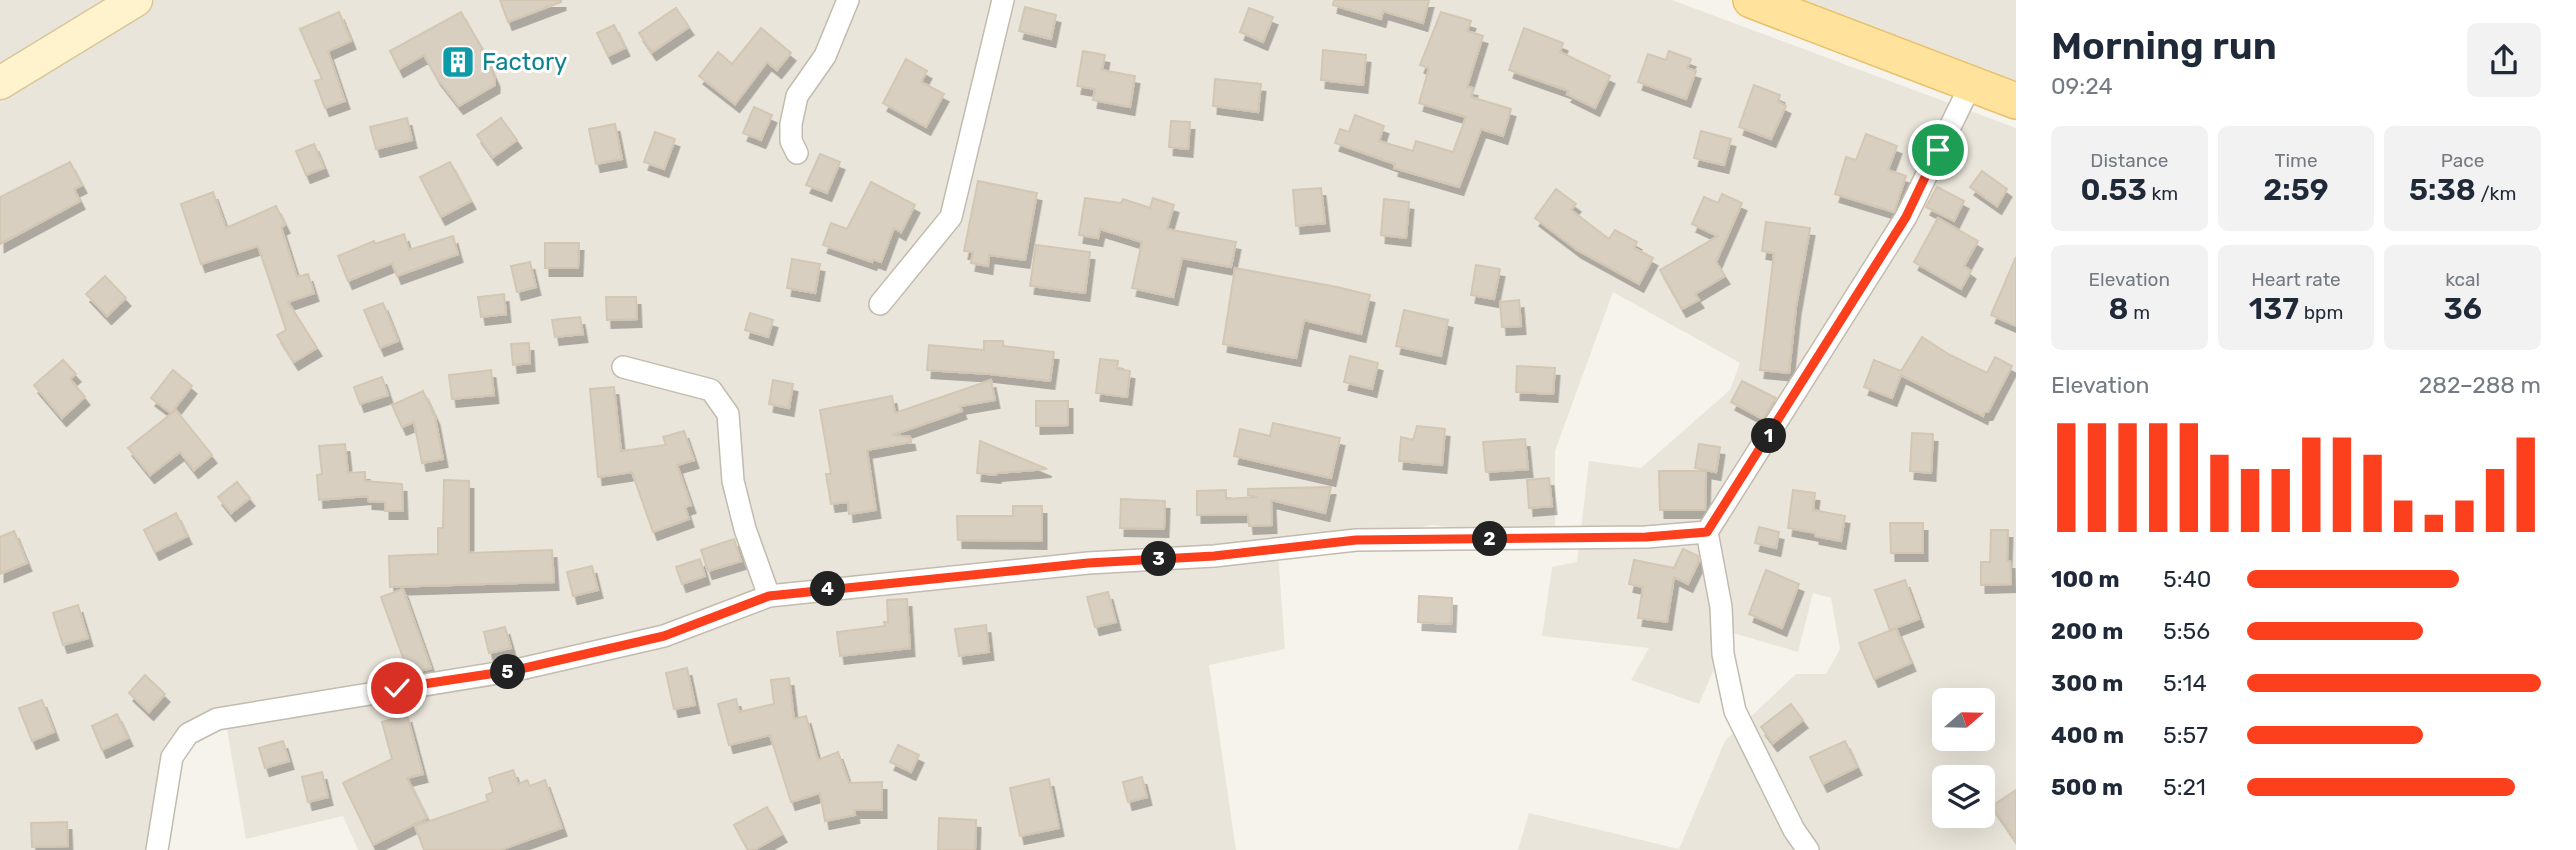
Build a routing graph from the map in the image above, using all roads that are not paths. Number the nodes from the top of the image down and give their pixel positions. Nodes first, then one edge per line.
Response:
1 (136, 0) edge
2 (848, 0) edge
3 (1003, 0) edge
4 (1751, 0) edge
5 (0, 83) edge
6 (1971, 84) junction
7 (2016, 101) edge
8 (796, 153) dead end
9 (880, 304) dead end
10 (623, 367) dead end
11 (1707, 532) junction
12 (769, 596) junction
13 (157, 850) edge
14 (1808, 850) edge

1 - 5 street
2 - 8 street
3 - 9 street
4 - 6 main road
6 - 7 main road
6 - 11 street
10 - 12 street
11 - 12 street
11 - 14 street
12 - 13 street

